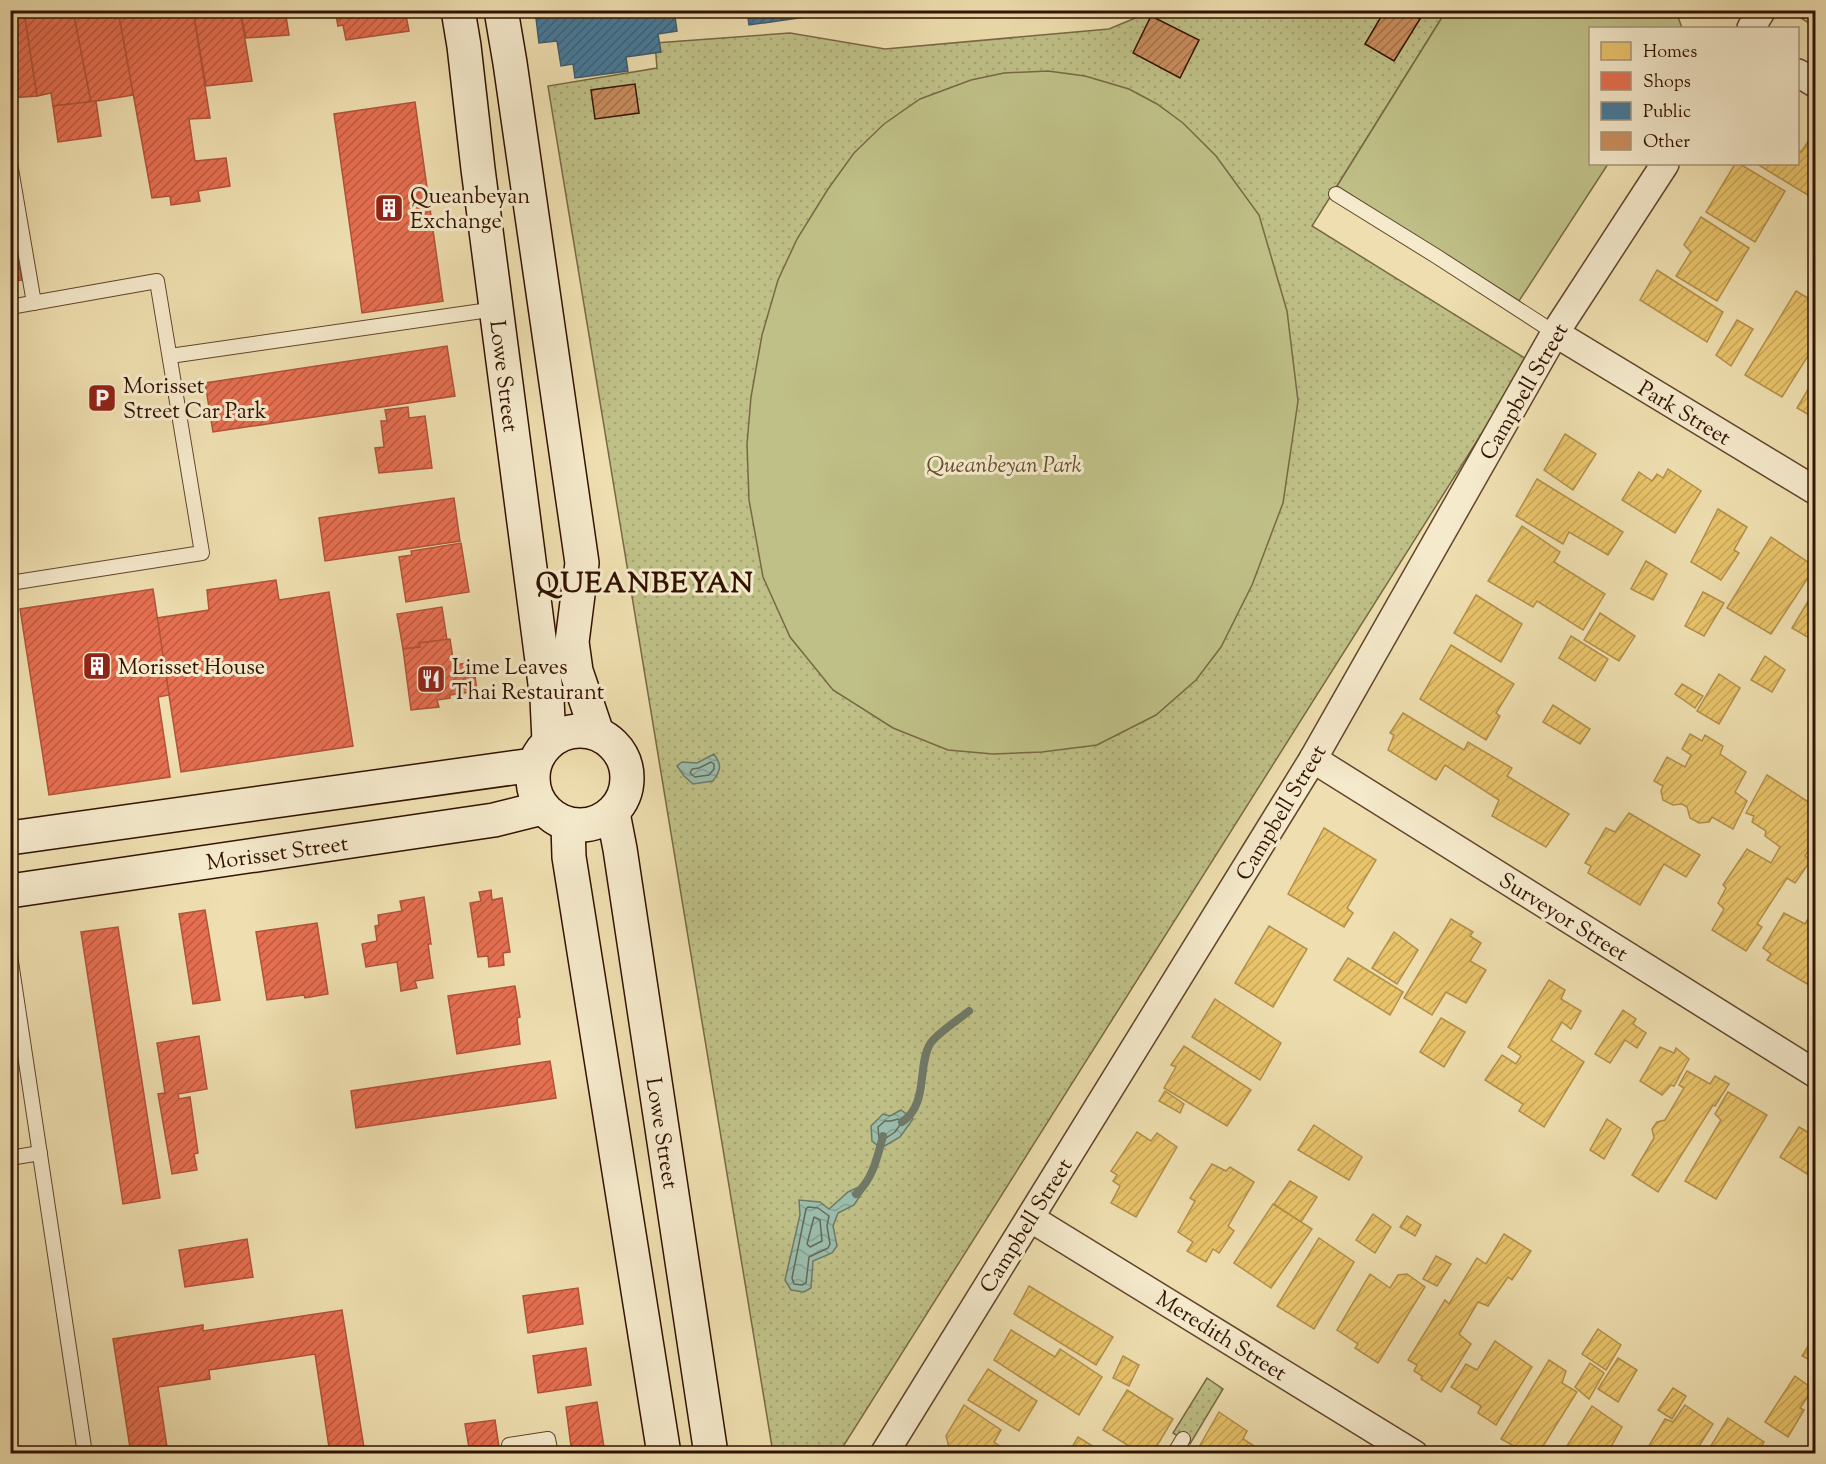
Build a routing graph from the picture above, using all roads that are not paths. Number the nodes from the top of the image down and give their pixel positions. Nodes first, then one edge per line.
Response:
1 (458, 10) edge
2 (501, 10) edge
3 (1762, 10) edge
4 (1752, 27) edge
5 (1799, 74) edge
6 (1815, 84) edge
7 (10, 163) edge
8 (1664, 165) edge
9 (1336, 194) dead end
10 (34, 303) junction
11 (10, 307) edge
12 (496, 309) junction
13 (1556, 333) junction
14 (170, 356) junction
15 (1815, 491) edge
16 (10, 583) edge
17 (597, 733) junction
18 (541, 753) junction
19 (1313, 759) junction
20 (613, 813) junction
21 (555, 816) junction
22 (10, 838) edge
23 (10, 891) edge
24 (10, 955) edge
25 (1815, 1074) edge
26 (40, 1153) junction
27 (10, 1158) edge
28 (1029, 1218) junction
29 (1183, 1439) dead end
30 (509, 1445) dead end
31 (85, 1454) edge
32 (551, 1454) edge
33 (664, 1454) edge
34 (711, 1454) edge
35 (884, 1454) edge
36 (1174, 1454) edge
37 (1414, 1454) edge

1 - 12 street, Lowe Street
2 - 17 street
3 - 4 street
5 - 6 street
7 - 10 lane
8 - 13 street, Campbell Street
9 - 13 lane
10 - 11 lane
10 - 14 lane
12 - 14 lane
12 - 18 street, Lowe Street
13 - 15 street, Park Street
13 - 19 street, Campbell Street
14 - 16 lane
17 - 18 street
17 - 20 street
18 - 21 street
18 - 22 street
19 - 25 street, Surveyor Street
19 - 28 street, Campbell Street
20 - 21 street
20 - 34 street, Lowe Street
21 - 23 street, Morisset Street
21 - 33 street
24 - 26 lane
26 - 27 lane
26 - 31 lane
28 - 35 street, Campbell Street
28 - 37 street, Meredith Street
29 - 36 lane
30 - 32 lane

